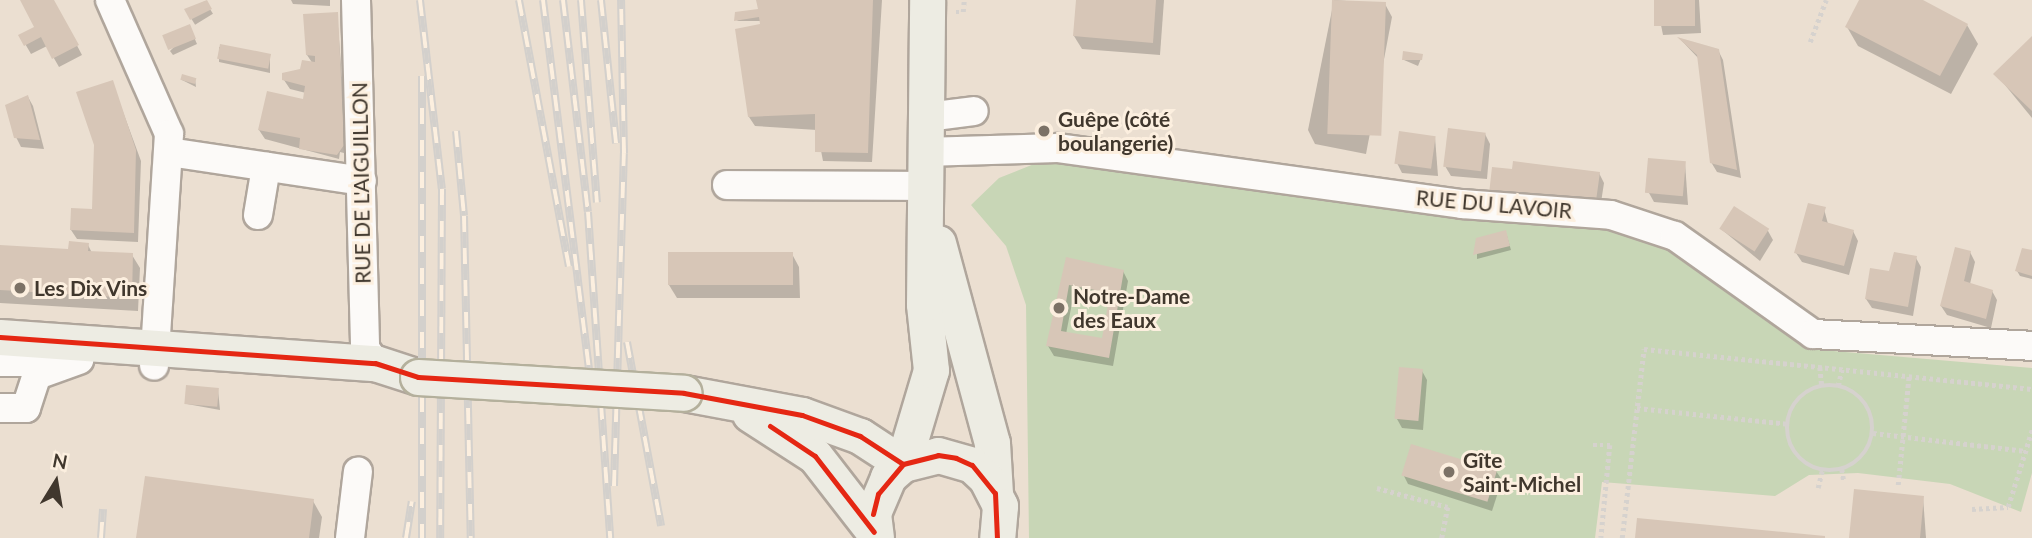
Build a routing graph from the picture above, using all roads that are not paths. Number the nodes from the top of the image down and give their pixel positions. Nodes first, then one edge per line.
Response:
1 (110, 0) edge
2 (356, 0) edge
3 (927, 0) edge
4 (974, 111) dead end
5 (927, 117) junction
6 (169, 152) junction
7 (266, 167) junction
8 (924, 169) junction
9 (362, 181) junction
10 (727, 185) dead end
11 (258, 215) dead end
12 (0, 337) edge
13 (2032, 346) edge
14 (0, 347) edge
15 (86, 355) junction
16 (155, 356) junction
17 (0, 362) edge
18 (375, 363) junction
19 (418, 377) junction
20 (726, 399) junction
21 (0, 408) edge
22 (903, 464) junction
23 (358, 471) dead end
24 (996, 493) junction
25 (875, 535) edge
26 (999, 536) edge
27 (350, 538) edge

1 - 6 street
2 - 9 street, RUE DE L'AIGUILLON
3 - 5 main road
4 - 5 street
5 - 8 main road
6 - 7 street
6 - 16 street
7 - 9 street
7 - 11 street
8 - 10 street, RUE DU LAVOIR
8 - 13 street, RUE DU LAVOIR
8 - 22 main road
8 - 24 main road
9 - 18 street, RUE DE L'AIGUILLON
12 - 15 main road
14 - 15 main road
15 - 16 main road
15 - 17 street
15 - 21 street
16 - 18 main road
16 - 19 main road
18 - 19 main road
19 - 20 main road, bridge
20 - 22 main road
20 - 25 main road
22 - 24 main road
22 - 25 main road
23 - 27 street
24 - 26 main road

